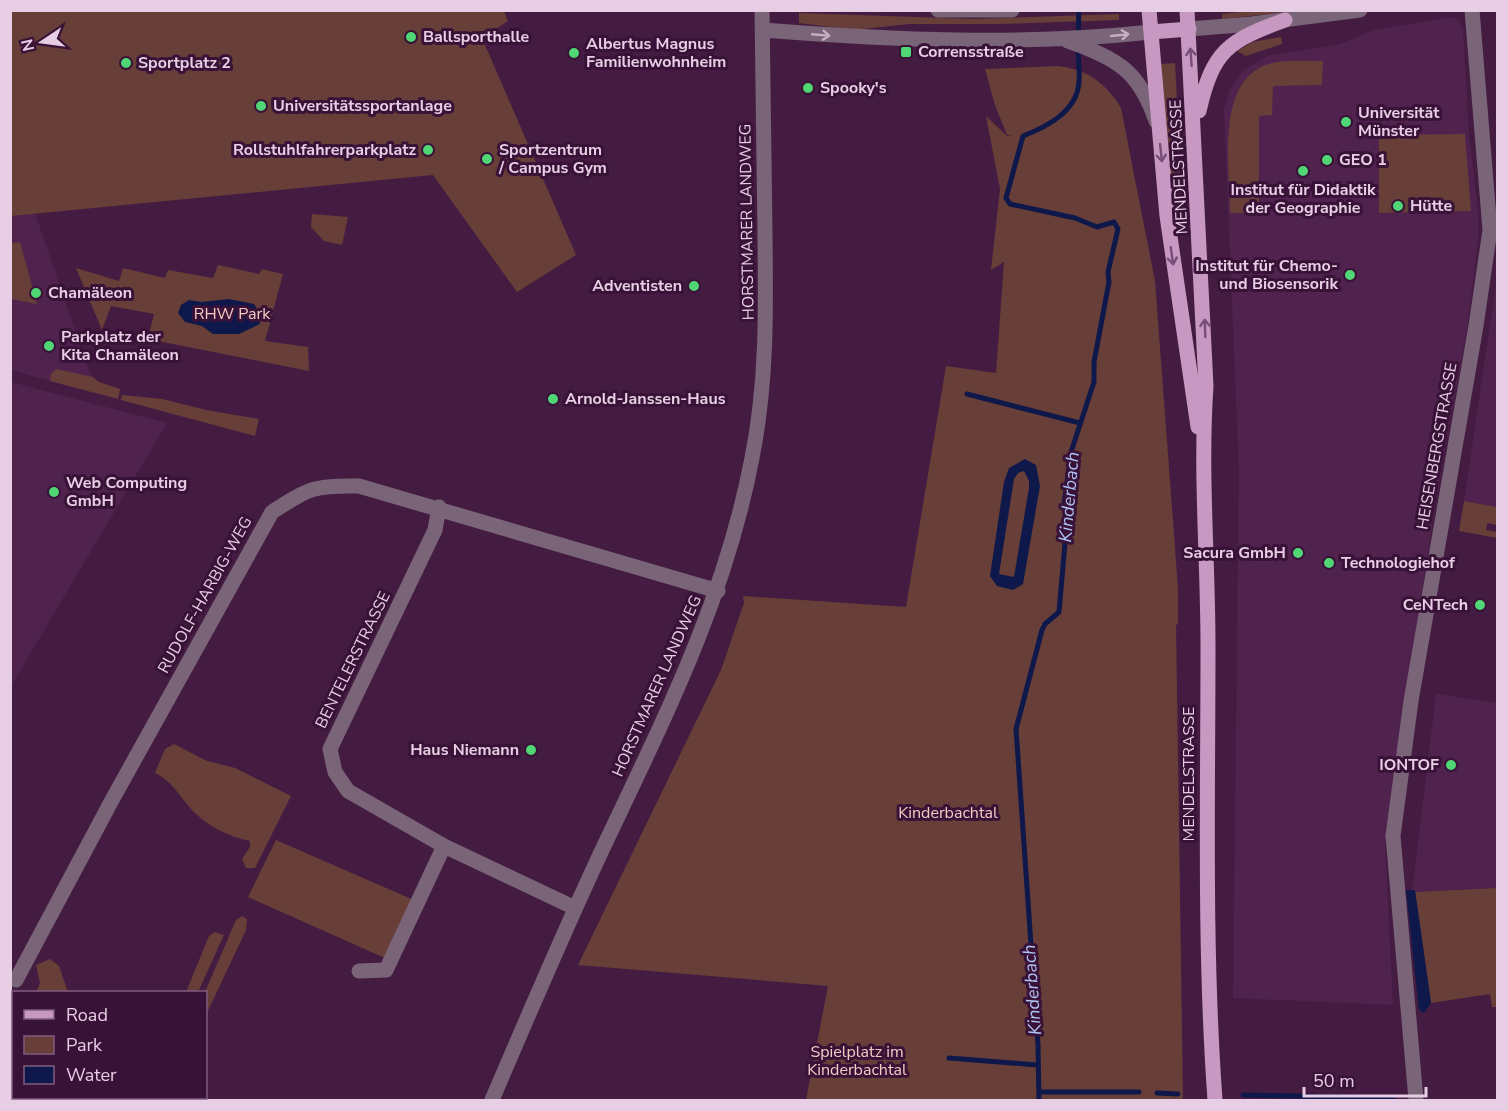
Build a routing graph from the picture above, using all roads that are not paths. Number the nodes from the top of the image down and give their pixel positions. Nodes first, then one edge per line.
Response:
1 (762, 10) edge
2 (938, 10) edge
3 (1012, 10) edge
4 (1149, 10) edge
5 (1187, 10) edge
6 (1360, 10) edge
7 (1472, 10) edge
8 (1285, 20) junction
9 (1189, 29) junction
10 (763, 30) junction
11 (1151, 32) junction
12 (1089, 43) junction
13 (1158, 127) junction
14 (1195, 127) junction
15 (1202, 448) junction
16 (439, 507) junction
17 (718, 591) junction
18 (444, 846) junction
19 (575, 908) junction
20 (359, 971) dead end
21 (16, 980) dead end
22 (492, 1101) edge
23 (1215, 1101) edge
24 (1416, 1101) edge

1 - 10 street, HORSTMARER LANDWEG
2 - 3 street
4 - 11 main road, MENDELSTRASSE
5 - 9 main road, MENDELSTRASSE
6 - 8 street
7 - 24 street, HEISENBERGSTRASSE
8 - 9 street
8 - 14 main road
9 - 11 main road
14 -> 9 main road, MENDELSTRASSE
10 -> 12 street
10 - 17 street, HORSTMARER LANDWEG
12 -> 11 street
11 - 13 main road, MENDELSTRASSE
12 - 13 street, MENDELSTRASSE
13 -> 15 main road, MENDELSTRASSE
15 -> 14 main road, MENDELSTRASSE
15 - 23 main road, MENDELSTRASSE
16 - 17 street, RUDOLF-HARBIG-WEG
16 - 18 street, BENTELERSTRASSE
16 - 21 street, RUDOLF-HARBIG-WEG
17 - 19 street, HORSTMARER LANDWEG
18 - 19 street, BENTELERSTRASSE
18 - 20 street
19 - 22 street, HORSTMARER LANDWEG

